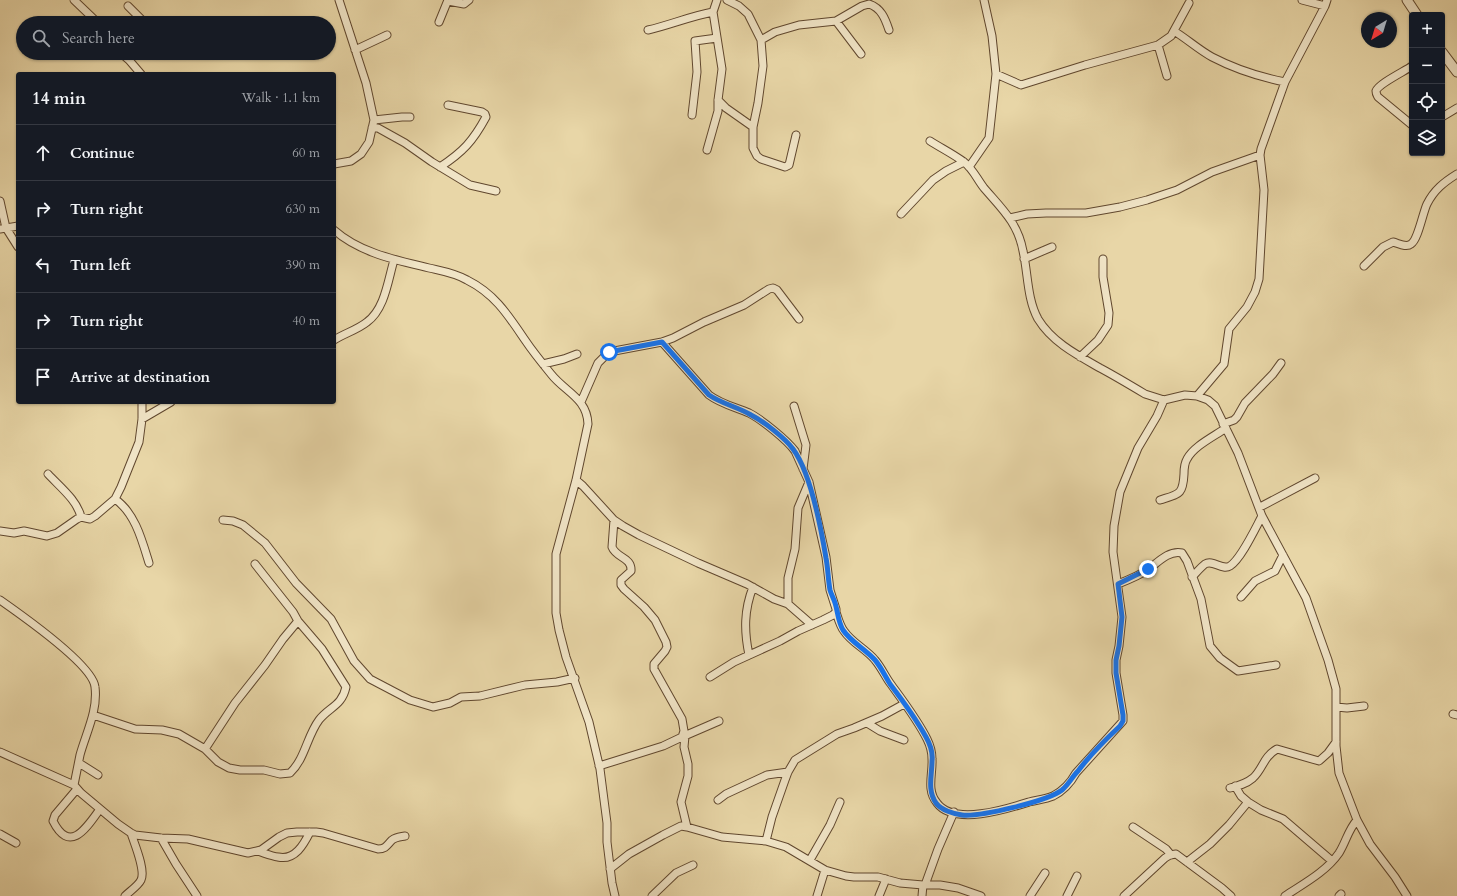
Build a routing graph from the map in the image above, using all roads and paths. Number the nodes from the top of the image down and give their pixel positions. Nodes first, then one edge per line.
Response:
1 (74, 0) edge
2 (339, 0) edge
3 (469, 0) edge
4 (717, 0) edge
5 (727, 0) edge
6 (984, 0) edge
7 (1302, 0) edge
8 (1407, 0) edge
9 (448, 1) edge
10 (1189, 3) dead end
11 (1326, 3) edge
12 (128, 6) dead end
13 (713, 12) junction
14 (1415, 12) edge
15 (91, 16) edge
16 (138, 16) edge
17 (836, 21) junction
18 (439, 22) dead end
19 (648, 30) dead end
20 (889, 30) dead end
21 (1174, 31) junction
22 (387, 36) dead end
23 (717, 38) junction
24 (761, 40) junction
25 (1158, 45) junction
26 (356, 50) junction
27 (861, 54) dead end
28 (1445, 56) edge
29 (129, 60) edge
30 (1409, 68) edge
31 (139, 72) edge
32 (1457, 72) edge
33 (996, 74) junction
34 (1167, 76) dead end
35 (1285, 82) junction
36 (718, 100) junction
37 (448, 106) dead end
38 (1457, 108) edge
39 (692, 115) dead end
40 (1445, 115) edge
41 (410, 117) dead end
42 (1409, 123) edge
43 (373, 124) junction
44 (753, 127) junction
45 (796, 135) dead end
46 (930, 141) dead end
47 (707, 150) dead end
48 (1260, 155) junction
49 (336, 164) edge
50 (966, 164) junction
51 (440, 167) junction
52 (1457, 174) edge
53 (496, 191) dead end
54 (0, 201) edge
55 (901, 214) dead end
56 (1010, 218) junction
57 (16, 226) edge
58 (3, 228) edge
59 (336, 231) edge
60 (16, 244) edge
61 (1052, 248) dead end
62 (1103, 258) dead end
63 (1024, 259) junction
64 (394, 260) junction
65 (1364, 266) dead end
66 (799, 319) dead end
67 (336, 339) edge
68 (662, 342) junction
69 (577, 354) dead end
70 (1080, 357) junction
71 (1281, 363) dead end
72 (543, 364) junction
73 (1197, 396) junction
74 (1164, 400) junction
75 (581, 402) junction
76 (142, 404) edge
77 (168, 404) edge
78 (794, 406) dead end
79 (142, 420) junction
80 (1224, 426) junction
81 (803, 469) junction
82 (48, 474) dead end
83 (1315, 478) dead end
84 (576, 480) junction
85 (809, 482) junction
86 (115, 499) junction
87 (1160, 500) dead end
88 (1260, 507) junction
89 (1262, 516) junction
90 (81, 517) junction
91 (223, 520) dead end
92 (614, 520) junction
93 (0, 531) edge
94 (1283, 555) junction
95 (149, 563) dead end
96 (255, 564) dead end
97 (1192, 577) junction
98 (1118, 584) junction
99 (753, 587) junction
100 (1241, 597) dead end
101 (0, 600) edge
102 (788, 604) junction
103 (836, 612) junction
104 (298, 621) junction
105 (812, 625) junction
106 (749, 655) junction
107 (1276, 665) dead end
108 (710, 677) dead end
109 (575, 678) junction
110 (904, 704) junction
111 (1364, 706) dead end
112 (1336, 707) junction
113 (93, 715) junction
114 (719, 721) dead end
115 (867, 723) junction
116 (683, 737) junction
117 (904, 740) dead end
118 (1336, 742) junction
119 (205, 749) junction
120 (0, 752) edge
121 (79, 763) junction
122 (599, 766) junction
123 (788, 772) junction
124 (98, 775) dead end
125 (76, 787) junction
126 (718, 800) dead end
127 (840, 802) dead end
128 (1248, 802) junction
129 (100, 809) junction
130 (954, 812) junction
131 (1357, 820) junction
132 (687, 826) junction
133 (1132, 827) dead end
134 (310, 832) junction
135 (130, 833) junction
136 (0, 834) edge
137 (405, 836) dead end
138 (160, 838) junction
139 (766, 841) junction
140 (16, 843) dead end
141 (257, 851) junction
142 (1171, 855) junction
143 (810, 860) junction
144 (1332, 861) junction
145 (1187, 862) junction
146 (693, 865) dead end
147 (610, 869) junction
148 (824, 870) junction
149 (1045, 873) dead end
150 (1077, 876) dead end
151 (886, 879) junction
152 (924, 885) junction
153 (125, 896) edge
154 (197, 896) edge
155 (615, 896) edge
156 (652, 896) edge
157 (817, 896) edge
158 (879, 896) edge
159 (922, 896) edge
160 (981, 896) edge
161 (1030, 896) edge
162 (1067, 896) edge
163 (1124, 896) edge
164 (1231, 896) edge
165 (1284, 896) edge
166 (1407, 896) edge

1 - 15 street
2 - 26 street
3 - 9 street
4 - 13 street
5 - 24 street
6 - 33 street
7 - 11 street
8 - 14 street
9 - 18 street
10 - 21 street
11 - 35 street
12 - 16 street
13 - 19 street
13 - 23 street
17 - 20 street
17 - 24 street
17 - 27 street
21 - 25 street
21 - 35 street
22 - 26 street
23 - 36 street
23 - 39 street
24 - 44 street
25 - 33 street
25 - 34 street
26 - 43 street
28 - 32 street
29 - 31 street
30 - 42 street
33 - 50 street
35 - 48 street
36 - 44 street
36 - 47 street
37 - 51 street
38 - 40 street
41 - 43 street
43 - 49 street
43 - 51 street
44 - 45 street
46 - 50 street
48 - 56 street
48 - 73 street
50 - 55 street
50 - 56 street
51 - 53 street
52 - 65 street
54 - 58 street
56 - 63 street
57 - 58 street
58 - 60 street
59 - 64 street
61 - 63 street
62 - 70 street
63 - 70 street
64 - 67 street
64 - 72 street
66 - 68 street
68 - 75 street
68 - 81 street
69 - 72 street
70 - 74 street
71 - 80 street
72 - 75 street
73 - 74 street
73 - 80 street
74 - 98 street
75 - 84 street
76 - 79 street
77 - 79 street
78 - 81 street
79 - 86 street
80 - 87 street
80 - 88 street
81 - 85 street
82 - 90 street
83 - 88 street
84 - 92 street
84 - 109 street
85 - 102 street
85 - 103 street
86 - 90 street
86 - 95 street
88 - 89 street
89 - 94 street
89 - 97 street
90 - 93 street
91 - 109 street
92 - 99 street
92 - 116 street
94 - 100 street
94 - 112 street
96 - 104 street
97 - 98 street
97 - 107 street
98 - 130 street
99 - 102 street
99 - 106 street
101 - 113 street
102 - 105 street
103 - 105 street
103 - 110 street
104 - 119 street
104 - 119 street
105 - 106 street
106 - 108 street
109 - 122 street
110 - 115 street
110 - 130 street
111 - 112 street
112 - 118 street
113 - 119 street
113 - 121 street
114 - 116 street
115 - 117 street
115 - 123 street
116 - 122 street
116 - 132 street
118 - 128 street
118 - 131 street
120 - 125 street
121 - 124 street
121 - 125 street
122 - 147 street
123 - 126 street
123 - 139 street
125 - 129 street
125 - 129 street
127 - 143 street
128 - 144 street
128 - 145 street
129 - 135 street
130 - 152 street
131 - 144 street
131 - 166 street
132 - 139 street
132 - 147 street
133 - 142 street
134 - 137 street
134 - 141 street
134 - 141 street
135 - 138 street
135 - 153 street
136 - 140 street
138 - 141 street
138 - 154 street
139 - 143 street
142 - 145 street
142 - 163 street
143 - 148 street
144 - 165 street
145 - 164 street
146 - 156 street
147 - 155 street
148 - 151 street
148 - 157 street
149 - 161 street
150 - 162 street
151 - 152 street
151 - 158 street
152 - 159 street
152 - 160 street

